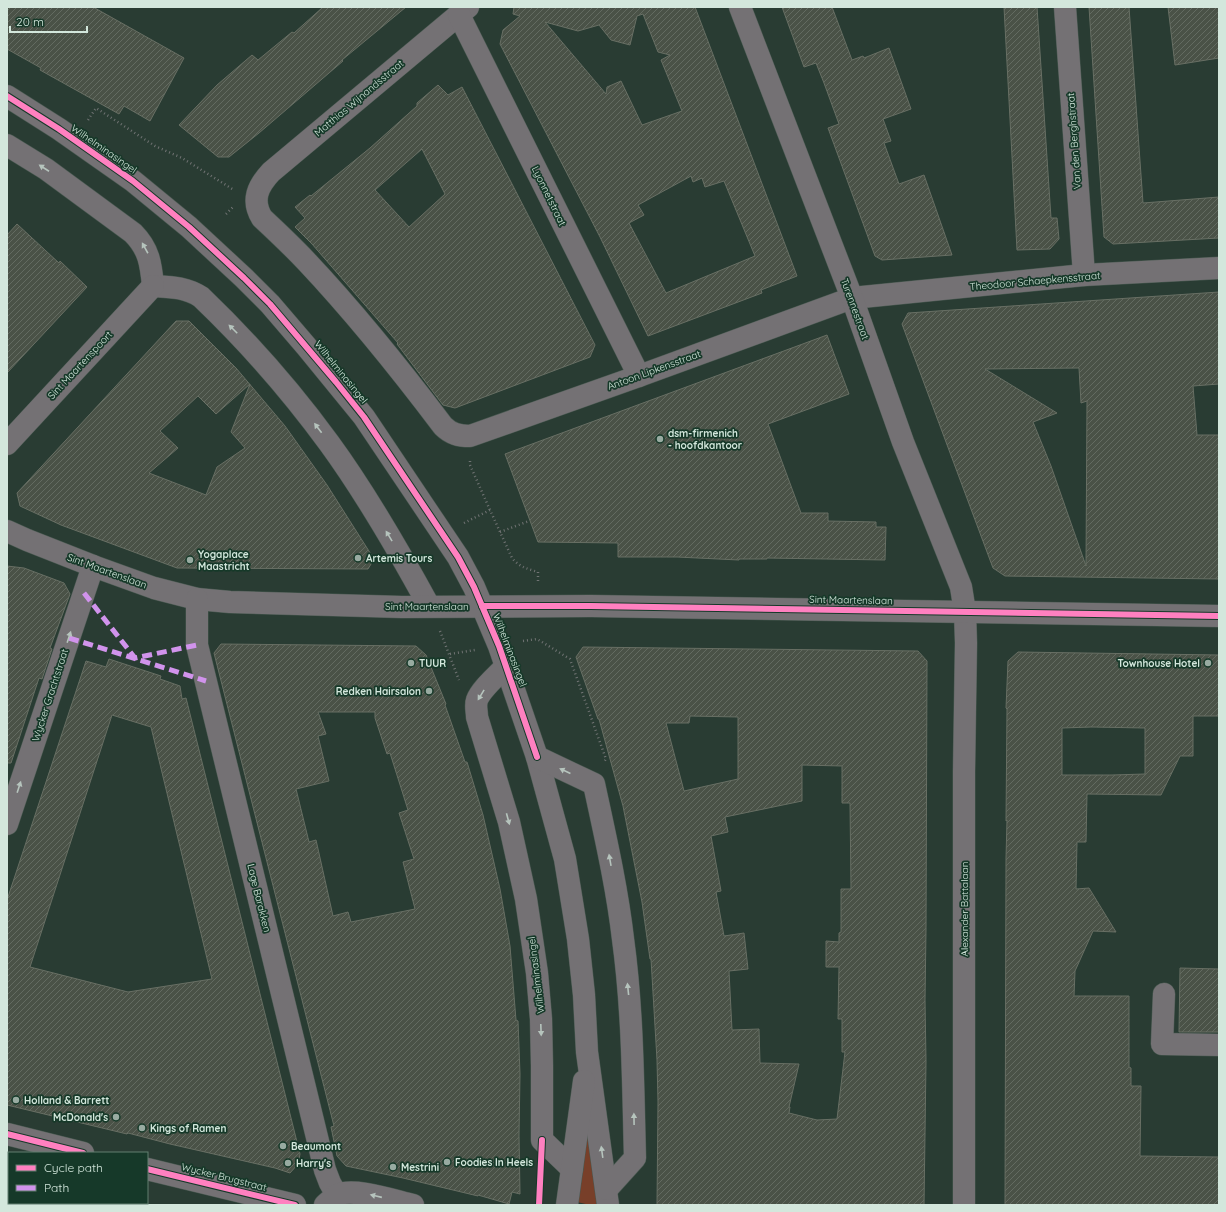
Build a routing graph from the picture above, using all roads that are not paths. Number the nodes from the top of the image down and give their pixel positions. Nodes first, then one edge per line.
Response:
1 (740, 7) edge
2 (1065, 7) edge
3 (464, 11) edge
4 (7, 96) edge
5 (7, 145) edge
6 (1219, 268) edge
7 (1084, 276) junction
8 (153, 286) junction
9 (852, 298) junction
10 (639, 376) junction
11 (462, 435) joint
12 (7, 444) edge
13 (7, 531) edge
14 (93, 566) junction
15 (197, 599) junction
16 (429, 606) junction
17 (482, 606) junction
18 (965, 612) junction
19 (1219, 616) edge
20 (506, 666) junction
21 (537, 757) junction
22 (7, 824) edge
23 (1164, 994) dead end
24 (1219, 1045) edge
25 (587, 1052) junction
26 (7, 1134) edge
27 (79, 1152) edge
28 (148, 1169) edge
29 (572, 1169) junction
30 (607, 1197) edge
31 (331, 1200) edge
32 (295, 1205) edge
33 (413, 1205) edge
34 (567, 1205) edge
35 (964, 1205) edge

1 - 9 street, Turennestraat
2 - 7 street, Van den Berghstraat
3 - 10 street, Lyonnetstraat
3 - 11 street, Matthias Wijnandsstraat
4 - 17 street, Wilhelminasingel
8 -> 5 street
6 - 7 street, Theodoor Schaepkensstraat
7 - 9 street, Theodoor Schaepkensstraat
8 - 12 street, Sint Maartenspoort
16 -> 8 street
9 - 10 street, Antoon Lipkensstraat
9 - 18 street, Turennestraat
10 - 11 street, Antoon Lipkensstraat
13 - 14 street, Sint Maartenslaan
14 - 15 street, Sint Maartenslaan
22 -> 14 street, Wycker Grachtstraat
15 - 16 street, Sint Maartenslaan
15 - 31 street, Lage Barakken
16 - 17 street, Sint Maartenslaan
17 - 18 street, Sint Maartenslaan
17 - 20 street, Wilhelminasingel
18 - 19 street, Sint Maartenslaan
18 - 35 street, Alexander Battalaan
20 - 21 street, Wilhelminasingel
20 -> 29 street, Wilhelminasingel
21 - 25 street, Wilhelminasingel
30 -> 21 street, Wilhelminasingel
23 - 24 street
25 - 29 street, Wilhelminasingel
30 -> 25 street, Wilhelminasingel
26 - 27 street
28 - 32 street, Wycker Brugstraat
29 - 34 street, Wilhelminasingel
33 -> 31 street

